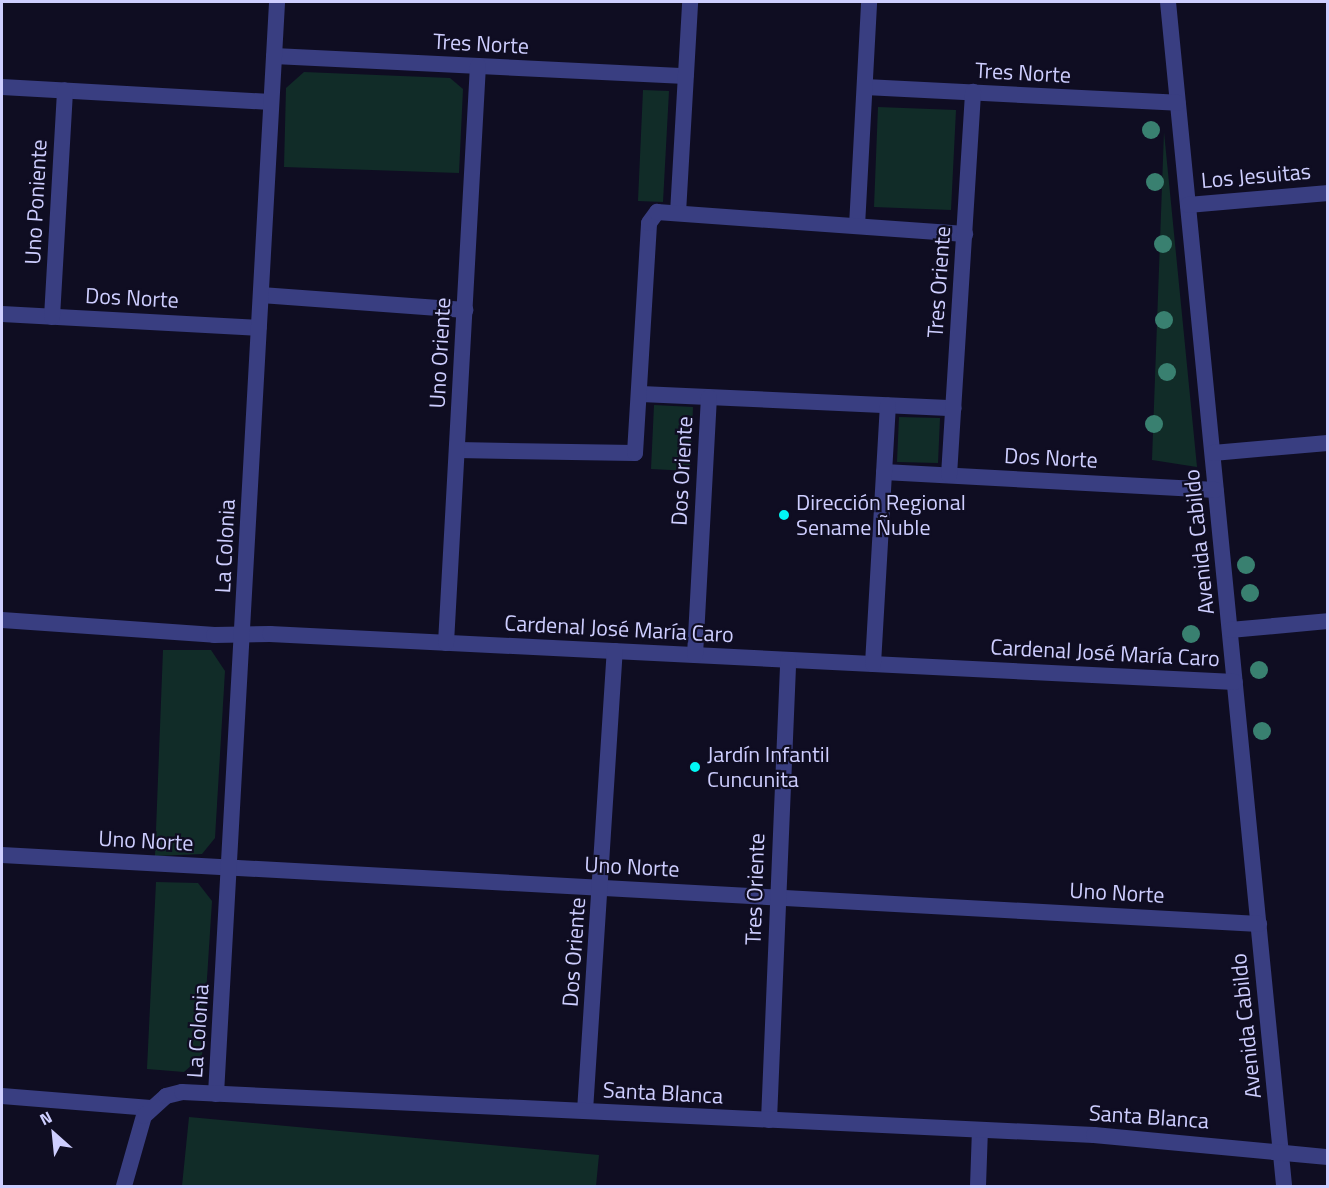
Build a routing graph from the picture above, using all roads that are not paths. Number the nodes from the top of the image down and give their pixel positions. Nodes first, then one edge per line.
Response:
1 (277, 2) edge
2 (690, 2) edge
3 (870, 2) edge
4 (1168, 2) edge
5 (274, 56) junction
6 (478, 66) junction
7 (686, 76) junction
8 (2, 87) edge
9 (865, 87) junction
10 (65, 90) junction
11 (974, 92) junction
12 (271, 102) junction
13 (1178, 103) junction
14 (1328, 193) edge
15 (1188, 205) junction
16 (678, 213) junction
17 (857, 226) junction
18 (965, 234) junction
19 (261, 295) junction
20 (465, 310) junction
21 (2, 314) edge
22 (52, 317) junction
23 (259, 328) junction
24 (641, 394) junction
25 (709, 397) junction
26 (888, 405) junction
27 (954, 408) junction
28 (1328, 443) edge
29 (457, 450) junction
30 (1213, 453) junction
31 (884, 472) junction
32 (950, 475) junction
33 (1216, 490) junction
34 (2, 620) edge
35 (1328, 621) edge
36 (1230, 630) junction
37 (243, 635) junction
38 (446, 643) junction
39 (615, 651) junction
40 (695, 656) junction
41 (788, 660) junction
42 (873, 664) junction
43 (1235, 682) junction
44 (2, 855) edge
45 (231, 868) junction
46 (601, 888) junction
47 (777, 898) junction
48 (1259, 924) junction
49 (216, 1094) junction
50 (2, 1096) edge
51 (151, 1108) junction
52 (585, 1111) junction
53 (769, 1120) junction
54 (980, 1130) junction
55 (1281, 1152) junction
56 (1328, 1156) edge
57 (124, 1186) edge
58 (978, 1186) edge
59 (1284, 1186) edge

1 - 5 street, La Colonia
2 - 7 street
3 - 9 street
4 - 13 street, Avenida Cabildo
5 - 6 street, Tres Norte
5 - 12 street, La Colonia
6 - 7 street, Tres Norte
6 - 20 street, Uno Oriente
7 - 16 street
8 - 10 street
9 - 11 street, Tres Norte
9 - 17 street
10 - 12 street
10 - 22 street, Uno Poniente
11 - 13 street, Tres Norte
11 - 18 street, Tres Oriente
12 - 19 street, La Colonia
13 - 15 street, Avenida Cabildo
14 - 15 street, Los Jesuitas
15 - 30 street, Avenida Cabildo
16 - 17 street
16 - 24 street, Dos Oriente
17 - 18 street
18 - 27 street, Tres Oriente
19 - 20 street
19 - 23 street, La Colonia
20 - 29 street, Uno Oriente
21 - 22 street, Dos Norte
22 - 23 street, Dos Norte
23 - 37 street, La Colonia
24 - 25 street
24 - 29 street, Dos Oriente
25 - 26 street
25 - 40 street, Dos Oriente
26 - 27 street
26 - 31 street
27 - 32 street, Tres Oriente
28 - 30 street
29 - 38 street, Uno Oriente
30 - 33 street, Avenida Cabildo
31 - 32 street, Dos Norte
31 - 42 street
32 - 33 street, Dos Norte
33 - 36 street, Avenida Cabildo
34 - 37 street, Cardenal José María Caro
35 - 36 street, Cardenal José María Caro
36 - 43 street, Avenida Cabildo
37 - 38 street, Cardenal José María Caro
37 - 45 street, La Colonia
38 - 39 street, Cardenal José María Caro
39 - 40 street, Cardenal José María Caro
39 - 46 street, Dos Oriente
40 - 41 street, Cardenal José María Caro
41 - 42 street, Cardenal José María Caro
41 - 47 street, Tres Oriente
42 - 43 street, Cardenal José María Caro
43 - 48 street, Avenida Cabildo
44 - 45 street, Uno Norte
45 - 46 street, Uno Norte
45 - 49 street, La Colonia
46 - 47 street, Uno Norte
46 - 52 street, Dos Oriente
47 - 48 street, Uno Norte
47 - 53 street, Tres Oriente
48 - 55 street, Avenida Cabildo
49 - 51 street, Santa Blanca
49 - 52 street, Santa Blanca
50 - 51 street
51 - 57 street
52 - 53 street, Santa Blanca
53 - 54 street, Santa Blanca
54 - 55 street, Santa Blanca
54 - 58 street
55 - 56 street, Santa Blanca
55 - 59 street, Avenida Cabildo

